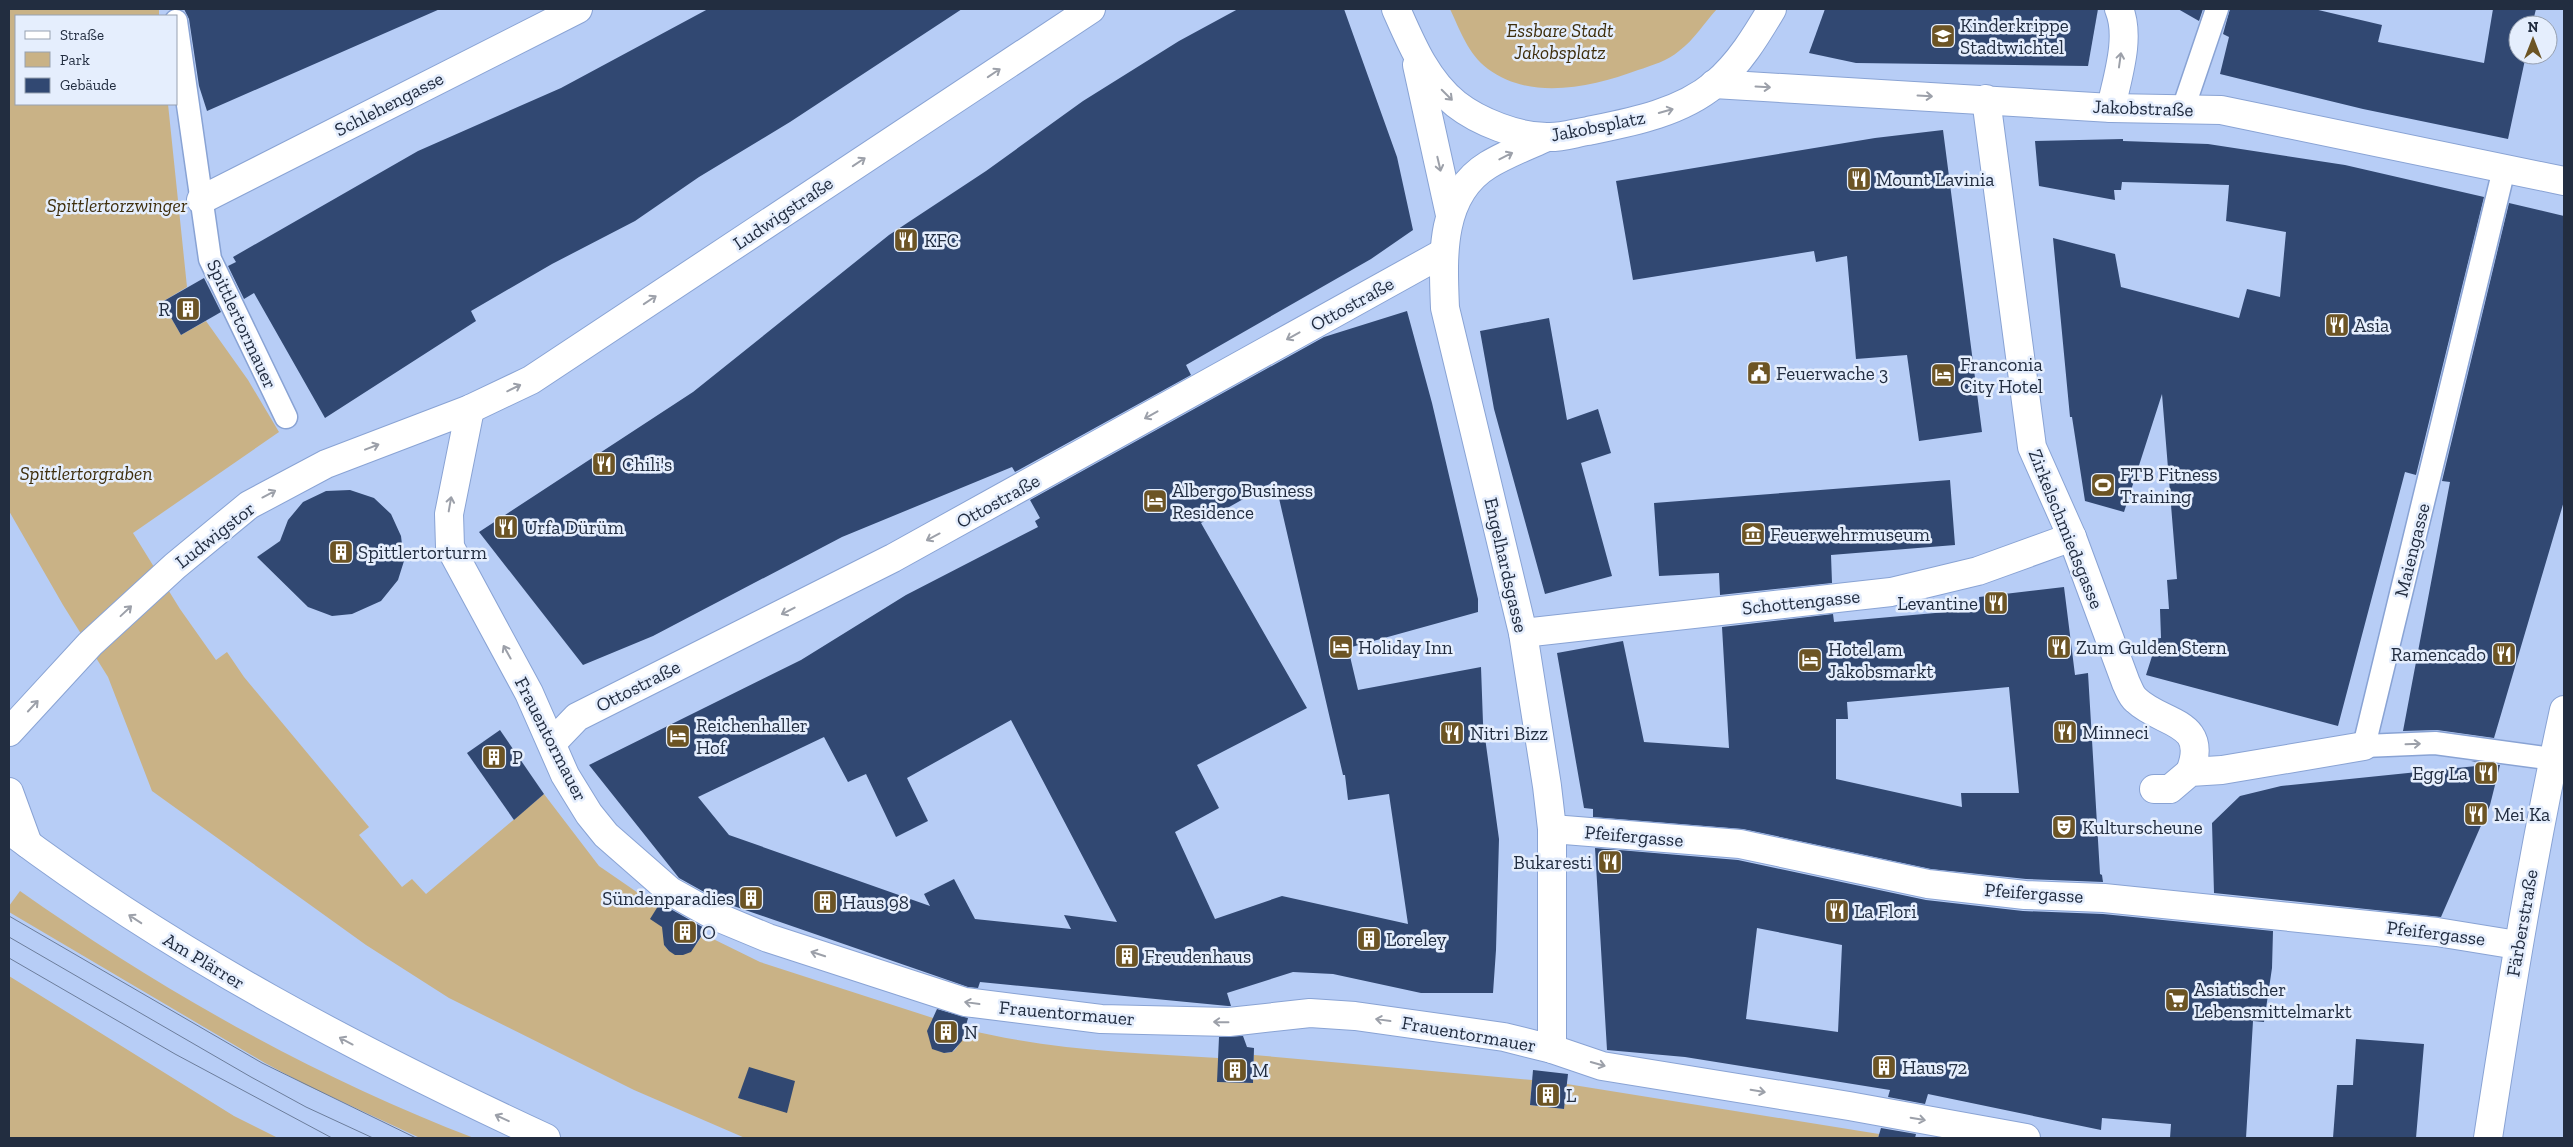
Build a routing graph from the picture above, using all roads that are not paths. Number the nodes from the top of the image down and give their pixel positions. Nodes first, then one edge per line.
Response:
1 (578, 9) edge
2 (1091, 9) edge
3 (1396, 9) edge
4 (1772, 9) edge
5 (2119, 9) edge
6 (2217, 9) edge
7 (178, 35) edge
8 (1413, 48) junction
9 (1714, 84) junction
10 (1986, 99) junction
11 (2111, 108) junction
12 (2183, 109) junction
13 (1547, 137) junction
14 (2504, 169) junction
15 (2564, 181) edge
16 (201, 200) junction
17 (1450, 215) junction
18 (1443, 253) junction
19 (470, 409) junction
20 (286, 417) dead end
21 (2072, 537) junction
22 (1523, 633) junction
23 (2564, 710) edge
24 (9, 732) edge
25 (552, 743) junction
26 (2364, 746) junction
27 (2553, 759) junction
28 (2190, 772) junction
29 (2154, 789) dead end
30 (2555, 790) edge
31 (9, 792) edge
32 (1552, 829) junction
33 (15, 838) edge
34 (2518, 944) junction
35 (1552, 1049) junction
36 (546, 1138) edge
37 (2026, 1138) edge
38 (2488, 1138) edge

1 - 16 street, Schlehengasse
19 -> 2 street, Ludwigstraße
3 - 8 street, Jakobsplatz
4 - 9 street, Jakobsplatz
11 -> 5 street
6 - 12 lane
7 - 16 lane, Spittlertormauer
8 -> 13 street, Jakobsplatz
8 -> 17 street, Jakobsplatz
9 -> 10 street, Jakobstraße
13 -> 9 street, Jakobsplatz
10 - 11 street, Jakobstraße
10 - 21 street, Zirkelschmiedsgasse
11 - 12 street, Jakobstraße
12 - 14 street, Jakobstraße
17 -> 13 street, Engelhardsgasse
14 - 15 street, Jakobstraße
14 - 26 lane, Maiengasse
16 - 20 lane, Spittlertormauer
17 - 18 street, Engelhardsgasse
18 - 22 street, Engelhardsgasse
18 -> 25 street, Ottostraße
24 -> 19 street, Ludwigstor
25 -> 19 street, Frauentormauer
21 - 22 street, Schottengasse
21 - 28 street, Zirkelschmiedsgasse
22 - 32 street, Engelhardsgasse
23 - 27 street, Färberstraße
35 -> 25 street, Frauentormauer
26 -> 27 lane
26 - 28 street
27 - 30 street, Färberstraße
28 - 29 street
30 - 34 street, Färberstraße
31 - 33 street, Am Plärrer
32 - 34 street, Pfeifergasse
32 - 35 street, Engelhardsgasse
36 -> 33 street, Am Plärrer
34 - 38 street, Färberstraße
35 -> 37 street, Frauentormauer

